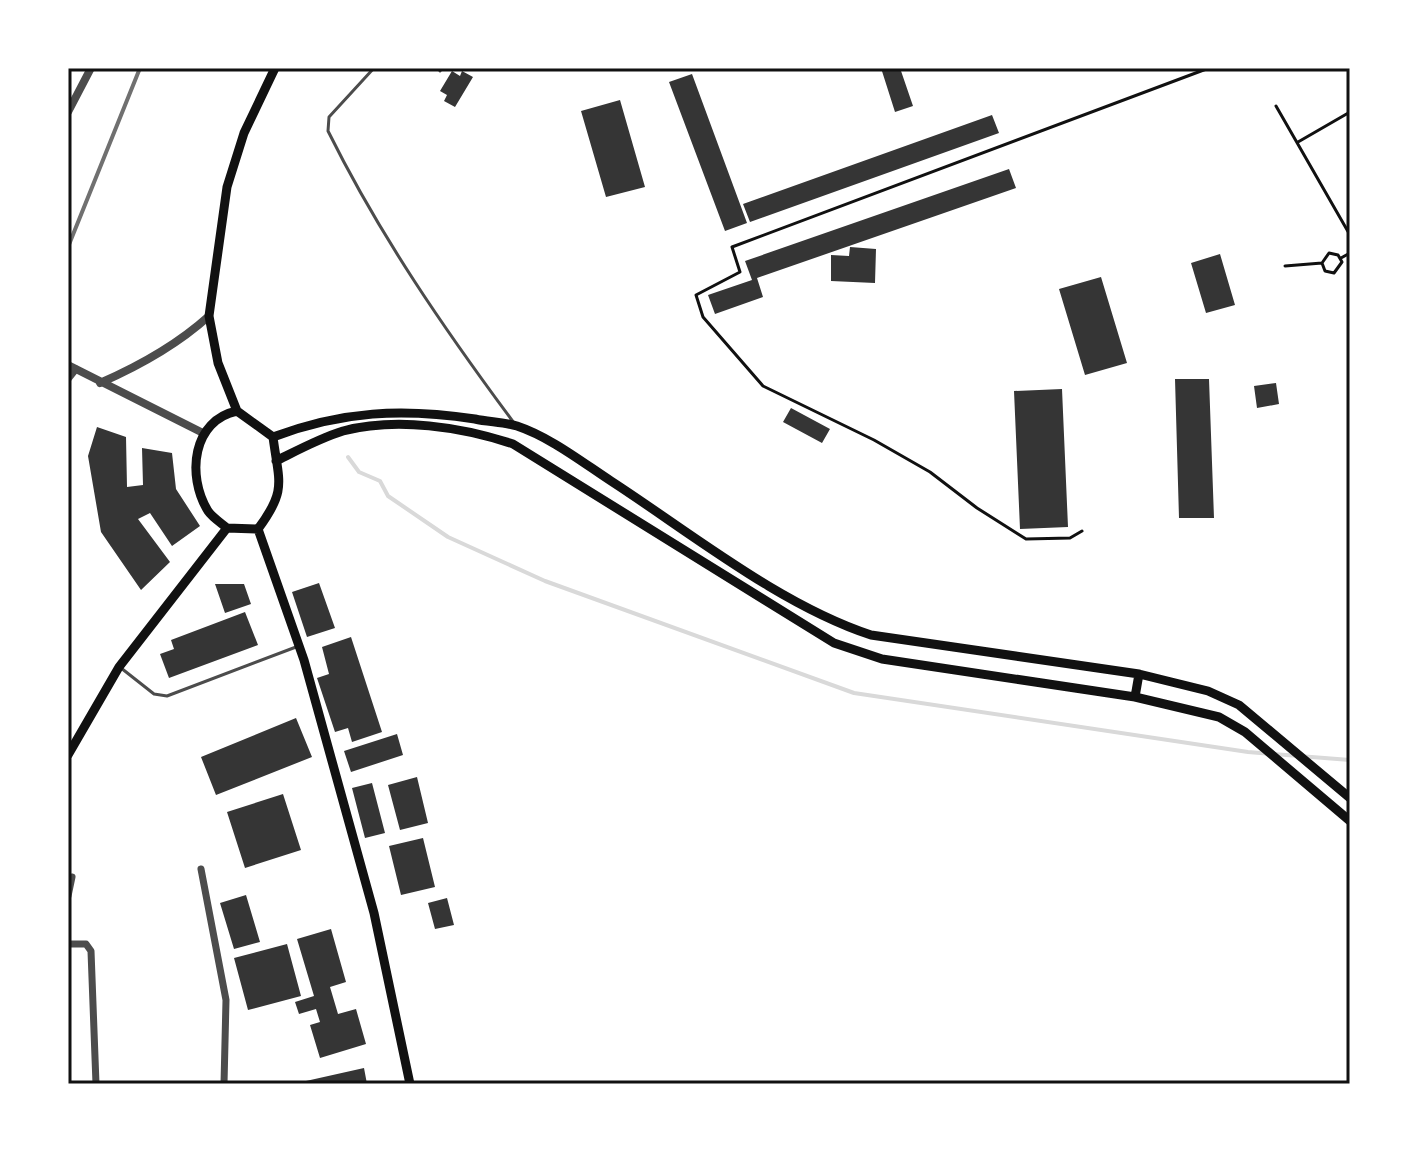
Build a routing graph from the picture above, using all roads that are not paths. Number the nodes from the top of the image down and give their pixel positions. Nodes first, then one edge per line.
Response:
1 (91, 68) edge
2 (275, 68) edge
3 (374, 68) edge
4 (68, 112) edge
5 (209, 316) junction
6 (72, 367) edge
7 (68, 379) edge
8 (100, 383) junction
9 (237, 411) junction
10 (517, 426) junction
11 (201, 432) junction
12 (273, 437) junction
13 (276, 461) junction
14 (227, 528) junction
15 (258, 529) junction
16 (854, 629) junction
17 (299, 646) junction
18 (845, 647) junction
19 (119, 667) junction
20 (1139, 674) junction
21 (1135, 697) junction
22 (68, 755) edge
23 (1350, 798) edge
24 (1350, 821) edge
25 (201, 869) dead end
26 (72, 877) dead end
27 (68, 896) edge
28 (68, 944) edge
29 (96, 1084) edge
30 (224, 1084) edge
31 (410, 1084) edge

1 - 4 street
2 - 5 main road
3 - 10 lane
5 - 8 street
5 - 9 main road
6 - 7 street
6 - 8 street
8 - 11 street
9 - 11 main road
9 - 12 main road
10 - 12 main road
10 - 16 main road
11 - 14 main road
12 - 13 main road
13 - 15 main road
13 - 18 main road
14 - 15 main road
14 - 19 main road
15 - 17 main road
16 - 18 main road
16 - 20 main road
17 - 19 lane
17 - 31 main road
18 - 21 main road
19 - 22 main road
20 - 21 main road
20 - 23 main road
21 - 24 main road
25 - 30 street
26 - 27 street
28 - 29 street

